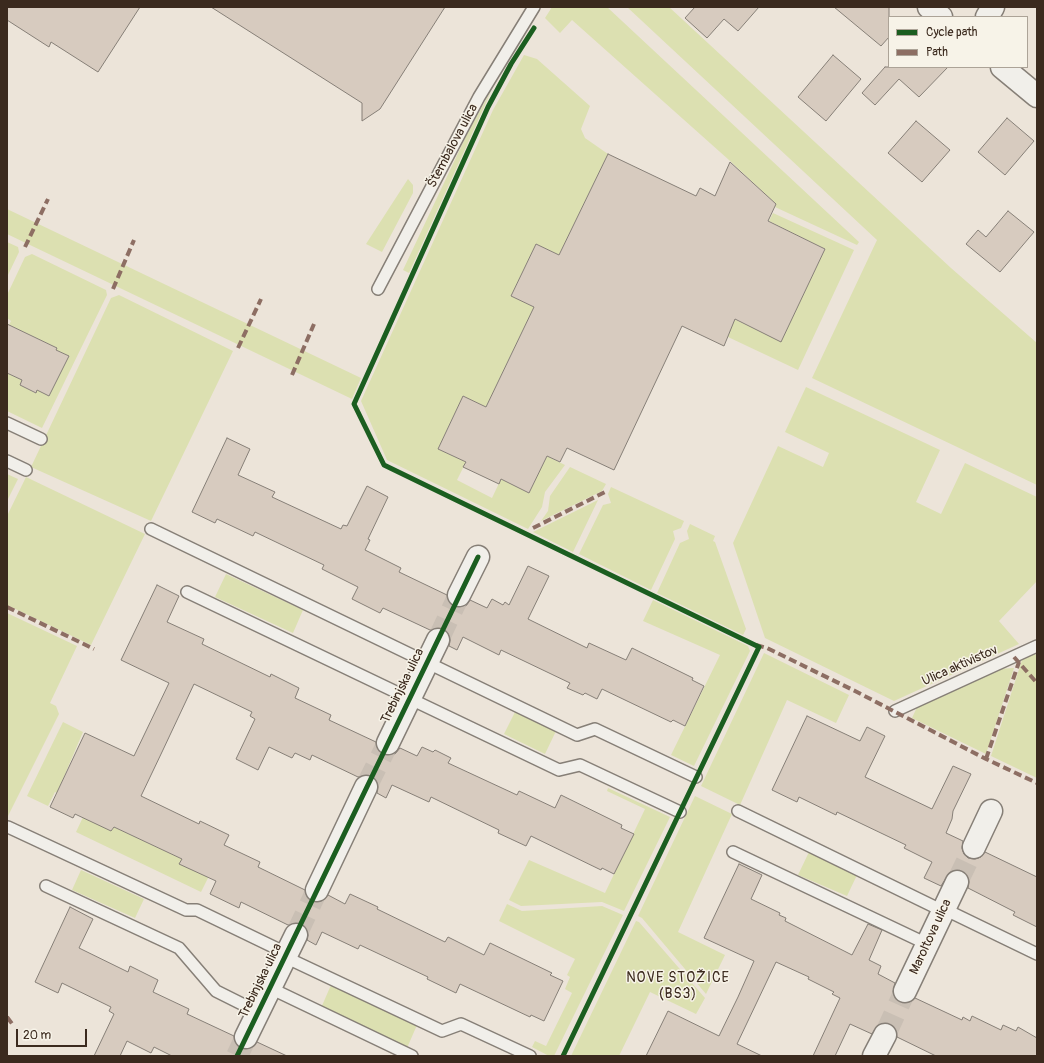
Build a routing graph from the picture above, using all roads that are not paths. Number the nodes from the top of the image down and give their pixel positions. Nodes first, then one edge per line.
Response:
1 (534, 7) edge
2 (929, 7) edge
3 (993, 7) edge
4 (940, 16) edge
5 (988, 16) edge
6 (1003, 68) edge
7 (1037, 96) edge
8 (378, 289) dead end
9 (7, 423) edge
10 (41, 439) dead end
11 (7, 461) edge
12 (26, 470) dead end
13 (151, 529) dead end
14 (478, 557) dead end
15 (187, 592) dead end
16 (459, 595) tunnel mouth
17 (438, 640) tunnel mouth
18 (1037, 646) edge
19 (427, 662) junction
20 (410, 697) junction
21 (895, 711) dead end
22 (388, 743) tunnel mouth
23 (696, 777) dead end
24 (366, 787) tunnel mouth
25 (738, 811) dead end
26 (991, 811) dead end
27 (680, 812) dead end
28 (8, 827) dead end
29 (974, 847) tunnel mouth
30 (733, 852) dead end
31 (957, 882) tunnel mouth
32 (46, 886) dead end
33 (317, 890) tunnel mouth
34 (943, 910) junction
35 (927, 944) junction
36 (289, 948) junction
37 (1037, 954) edge
38 (270, 988) junction
39 (905, 991) tunnel mouth
40 (258, 1012) junction
41 (885, 1034) tunnel mouth
42 (246, 1037) tunnel mouth
43 (412, 1056) edge
44 (530, 1056) edge
45 (874, 1056) edge

1 - 8 lane, Štembalova ulica
2 - 4 street
3 - 5 street
6 - 7 street
9 - 10 lane
11 - 12 lane
13 - 19 lane
14 - 16 street
15 - 20 lane
17 - 19 street, Trebinjska ulica
18 - 21 lane, Ulica aktivistov
19 - 20 street, Trebinjska ulica
19 - 23 lane
20 - 22 street, Trebinjska ulica
20 - 27 lane
24 - 33 street
25 - 34 lane
26 - 29 street
28 - 36 lane
30 - 35 lane
31 - 34 street, Maroltova ulica
32 - 40 lane
34 - 35 street, Maroltova ulica
34 - 37 lane
35 - 39 street, Maroltova ulica
36 - 38 street, Trebinjska ulica
36 - 44 lane
38 - 40 street, Trebinjska ulica
38 - 43 lane
40 - 42 street, Trebinjska ulica
41 - 45 street

